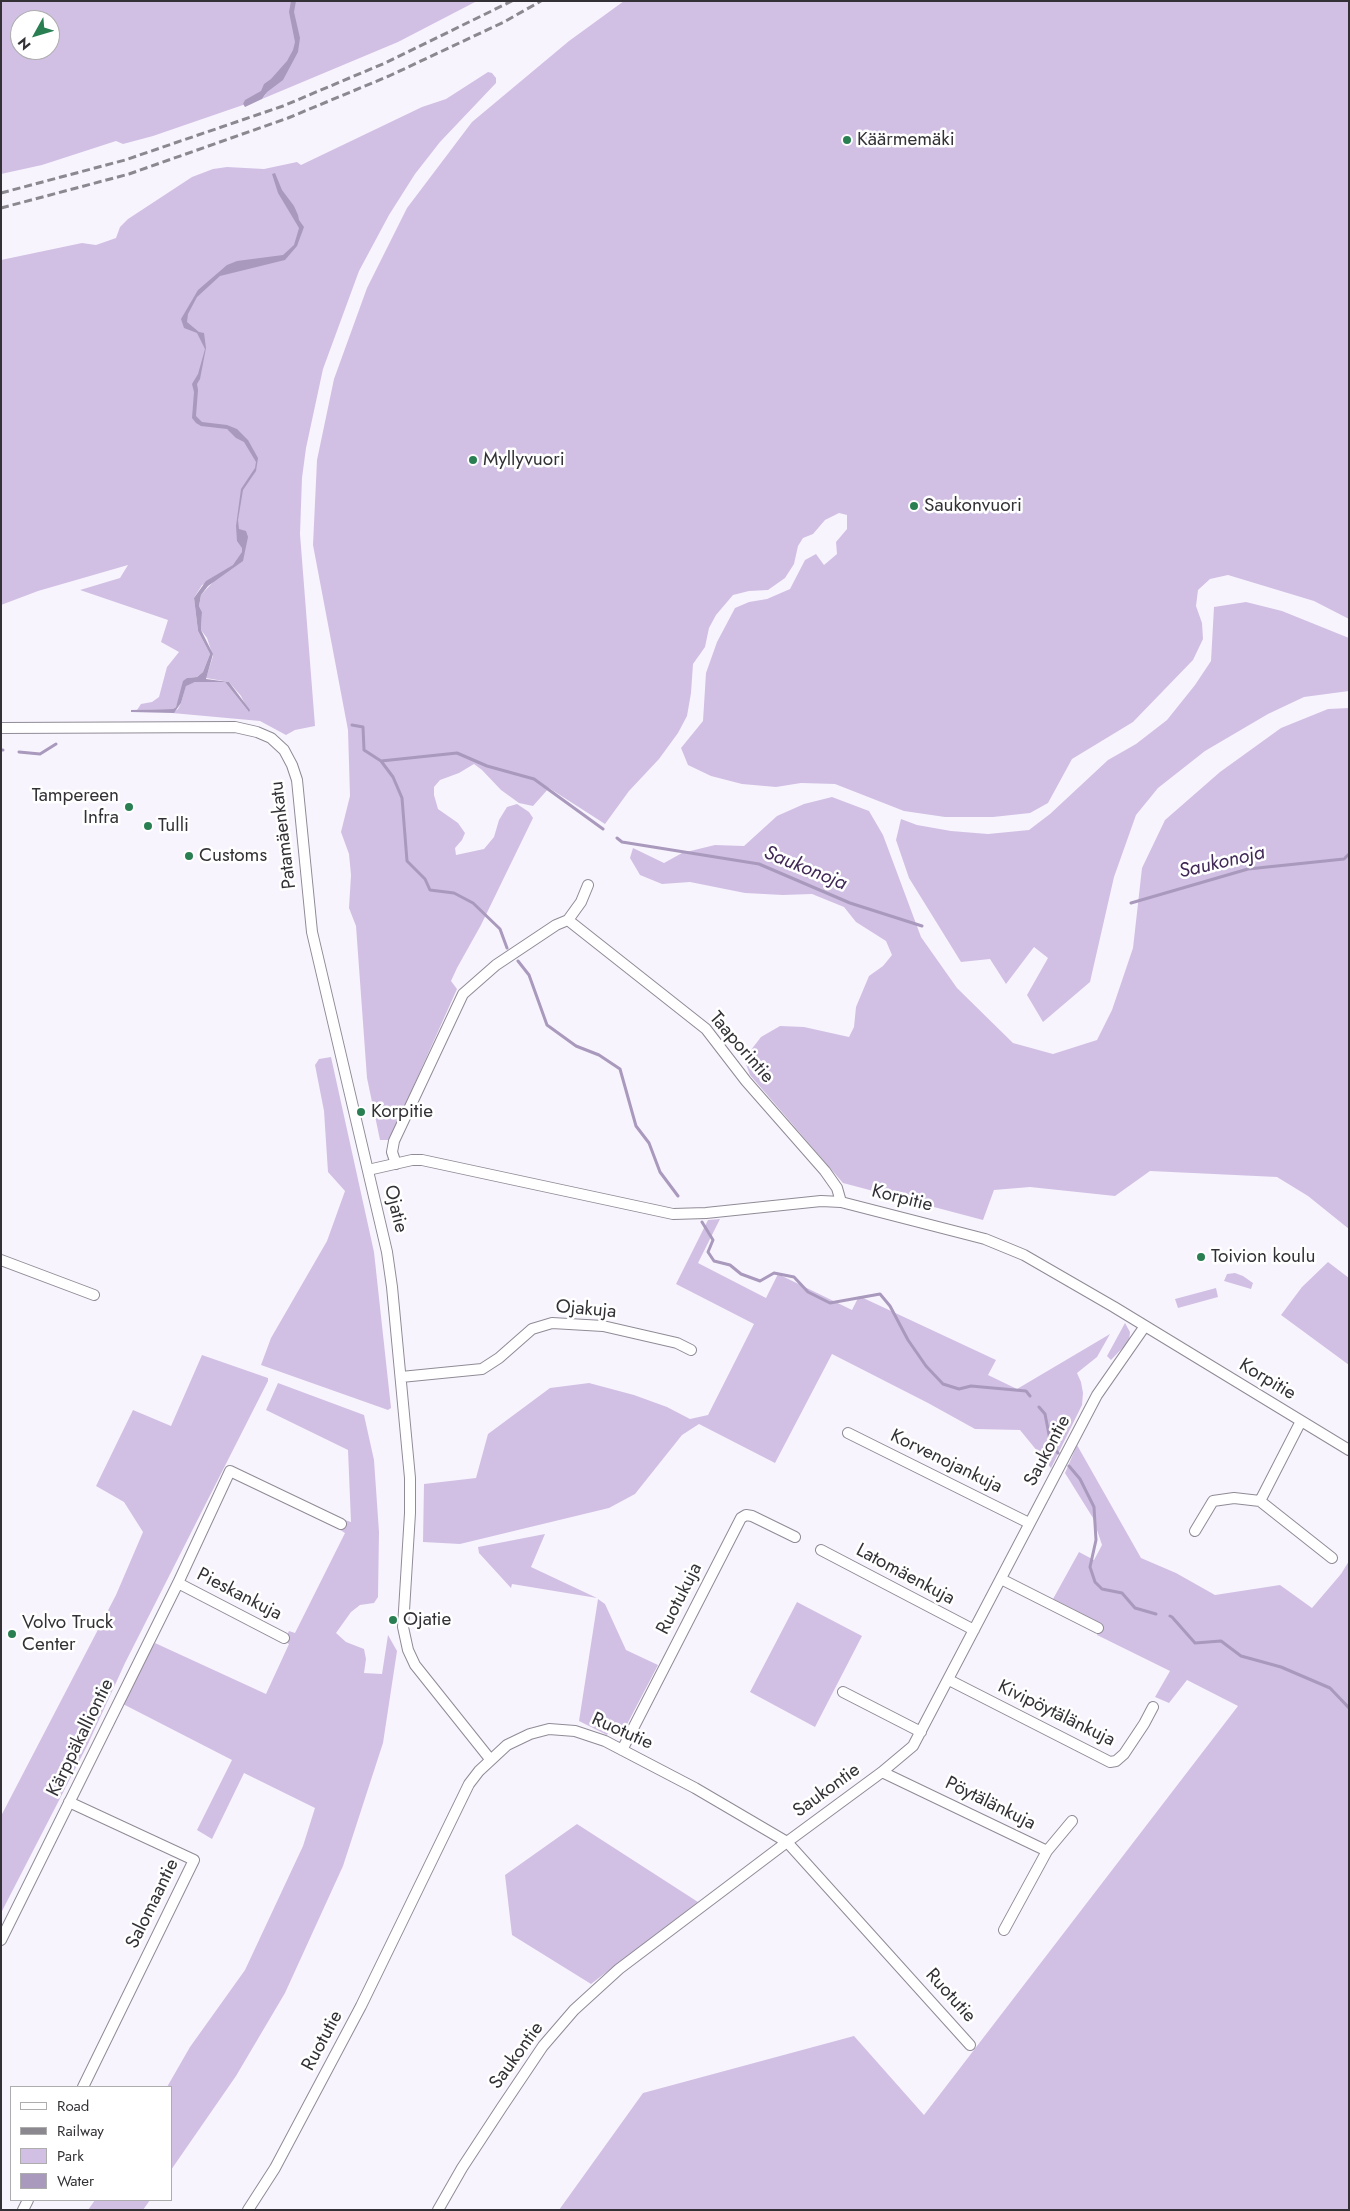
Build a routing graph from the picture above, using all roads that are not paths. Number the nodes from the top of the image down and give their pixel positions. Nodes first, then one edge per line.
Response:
1 (1, 728) edge
2 (588, 885) dead end
3 (568, 920) junction
4 (396, 1164) junction
5 (368, 1170) junction
6 (841, 1202) junction
7 (1, 1260) edge
8 (94, 1296) dead end
9 (1145, 1326) junction
10 (691, 1350) dead end
11 (401, 1377) junction
12 (1301, 1421) junction
13 (848, 1433) dead end
14 (1349, 1450) edge
15 (1260, 1501) junction
16 (1029, 1523) junction
17 (341, 1524) dead end
18 (1195, 1531) dead end
19 (795, 1537) dead end
20 (821, 1550) dead end
21 (1332, 1558) dead end
22 (1002, 1579) junction
23 (178, 1583) junction
24 (1098, 1628) dead end
25 (974, 1630) junction
26 (284, 1638) dead end
27 (949, 1680) junction
28 (843, 1692) dead end
29 (1153, 1707) dead end
30 (921, 1732) junction
31 (622, 1750) junction
32 (490, 1759) junction
33 (882, 1772) junction
34 (69, 1802) junction
35 (1072, 1821) dead end
36 (786, 1842) junction
37 (1047, 1851) junction
38 (1004, 1930) dead end
39 (1, 1940) edge
40 (970, 2045) dead end
41 (83, 2086) edge
42 (248, 2210) edge
43 (438, 2210) edge

1 - 5 street, Patamäenkatu
2 - 3 street, Ojatie
3 - 4 street, Ojatie
3 - 6 street, Taaporintie
4 - 5 street, Ojatie
4 - 6 street, Korpitie
5 - 11 street, Ojatie
6 - 9 street, Korpitie
7 - 8 street
9 - 12 street, Korpitie
9 - 16 street, Saukontie
10 - 11 street, Ojakuja
11 - 32 street, Ojatie
12 - 14 street, Korpitie
12 - 15 street
13 - 16 street, Korvenojankuja
15 - 18 street
15 - 21 street
16 - 22 street, Saukontie
17 - 23 street, Kärppäkalliontie
19 - 31 street, Ruotukuja
20 - 25 street, Latomäenkuja
22 - 24 street
22 - 25 street, Saukontie
23 - 26 street, Pieskankuja
23 - 34 street, Kärppäkalliontie
25 - 27 street, Saukontie
27 - 29 street, Kivipöytälänkuja
27 - 30 street, Saukontie
28 - 30 street
30 - 33 street, Saukontie
31 - 32 street, Ruotutie
31 - 36 street, Ruotutie
32 - 42 street, Ruotutie
33 - 36 street, Saukontie
33 - 37 street, Pöytälänkuja
34 - 39 street, Kärppäkalliontie
34 - 41 street, Salomaantie
35 - 37 street, Pöytälänkuja
36 - 40 street, Ruotutie
36 - 43 street, Saukontie
37 - 38 street

